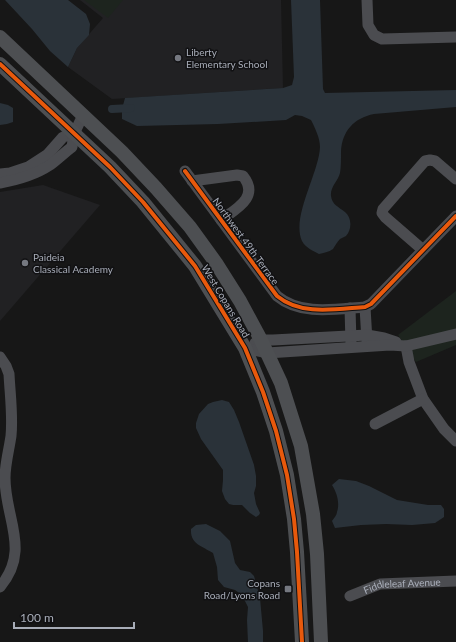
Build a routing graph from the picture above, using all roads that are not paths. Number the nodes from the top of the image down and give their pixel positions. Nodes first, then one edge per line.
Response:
1 (368, 0) edge
2 (0, 37) edge
3 (456, 37) edge
4 (0, 64) edge
5 (83, 115) junction
6 (74, 134) junction
7 (185, 171) dead end
8 (0, 174) edge
9 (456, 179) edge
10 (192, 181) junction
11 (0, 183) edge
12 (456, 216) edge
13 (221, 220) junction
14 (423, 250) junction
15 (365, 307) junction
16 (350, 308) junction
17 (456, 334) edge
18 (367, 340) junction
19 (351, 341) junction
20 (406, 346) junction
21 (264, 347) junction
22 (245, 348) junction
23 (0, 357) edge
24 (422, 399) junction
25 (375, 424) dead end
26 (456, 441) edge
27 (456, 581) edge
28 (0, 587) edge
29 (350, 596) dead end
30 (302, 642) edge
31 (321, 642) edge

1 - 3 street
2 - 5 main road, West Copans Road
4 - 6 main road, West Copans Road
5 - 6 street
5 - 21 main road, West Copans Road
6 - 8 street
6 - 11 street
6 - 22 main road, West Copans Road
7 - 10 street, Northwest 49th Terrace
9 - 14 street
10 - 13 street, Northwest 49th Terrace
10 - 13 street
12 - 14 street
13 - 16 street, Northwest 49th Terrace
14 - 15 street
15 - 16 street, Northwest 49th Terrace
15 - 18 street
16 - 19 street
17 - 20 street
18 - 19 street
18 - 20 street
19 - 21 street
20 - 24 street
21 - 22 street
21 - 31 main road, West Copans Road
22 - 30 main road, West Copans Road
23 - 28 street
24 - 25 street
24 - 26 street
27 - 29 street, Fiddleleaf Avenue

